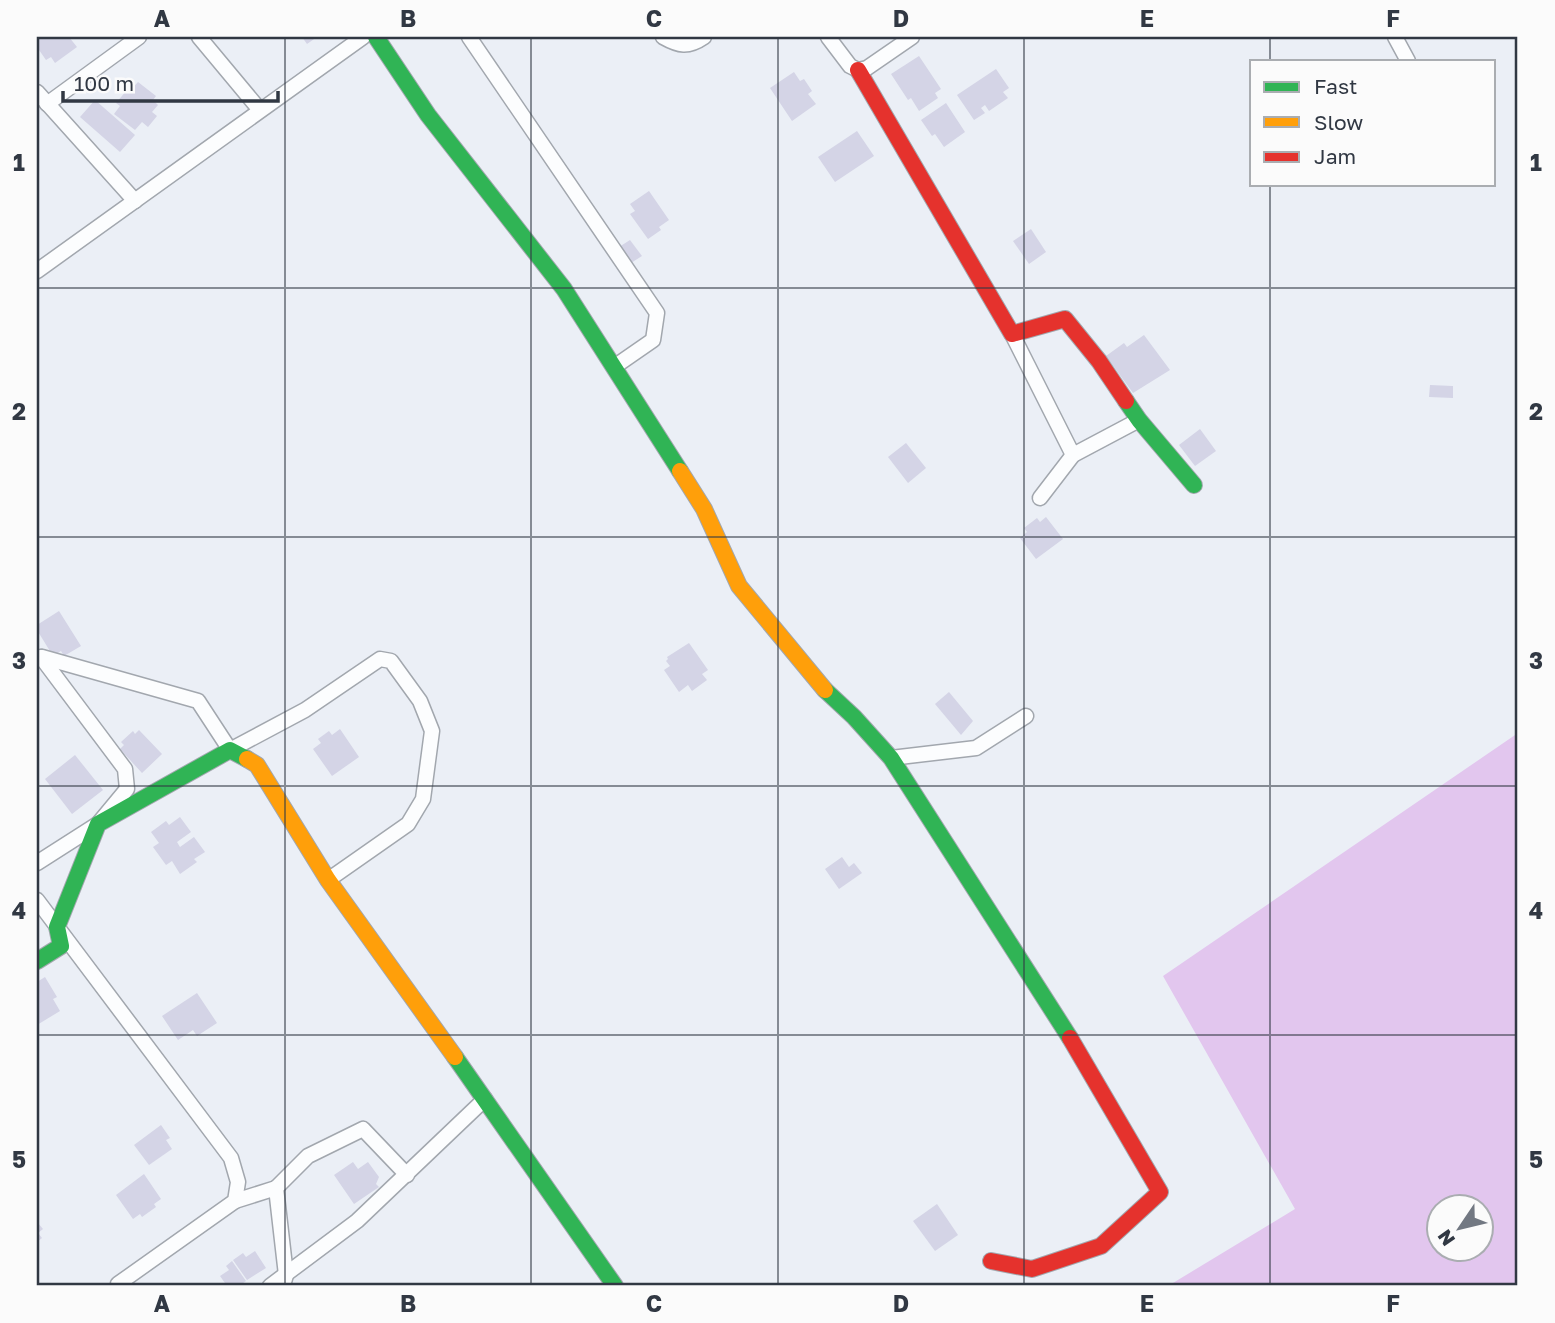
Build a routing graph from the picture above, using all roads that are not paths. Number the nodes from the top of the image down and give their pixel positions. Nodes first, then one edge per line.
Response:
1 (139, 37) edge
2 (199, 37) edge
3 (363, 37) edge
4 (376, 37) edge
5 (468, 37) edge
6 (663, 37) edge
7 (704, 37) edge
8 (828, 37) edge
9 (912, 37) edge
10 (1395, 37) edge
11 (1407, 60) edge
12 (858, 70) junction
13 (37, 92) edge
14 (47, 104) junction
15 (259, 109) junction
16 (135, 201) junction
17 (37, 271) edge
18 (1012, 334) junction
19 (614, 368) junction
20 (1139, 420) junction
21 (1073, 455) junction
22 (1194, 485) dead end
23 (1040, 498) dead end
24 (39, 656) edge
25 (1026, 716) dead end
26 (230, 750) junction
27 (891, 758) junction
28 (98, 824) junction
29 (37, 863) edge
30 (328, 880) junction
31 (37, 900) edge
32 (57, 927) junction
33 (37, 961) edge
34 (485, 1099) junction
35 (407, 1175) junction
36 (276, 1188) junction
37 (235, 1201) junction
38 (991, 1261) dead end
39 (284, 1281) edge
40 (116, 1285) edge
41 (270, 1286) edge
42 (615, 1286) edge

1 - 14 street
2 - 15 street
3 - 15 street
4 - 19 street
5 - 19 street
6 - 7 street
8 - 12 street
9 - 12 street
10 - 11 street
12 - 18 street
13 - 14 street
14 - 16 street
15 - 16 street
16 - 17 street
18 - 20 street
18 - 21 street
19 - 27 street
20 - 21 street
20 - 22 street
21 - 23 street
24 - 26 street
24 - 28 street
25 - 27 street
26 - 28 street
26 - 30 street
26 - 30 street
27 - 38 street
28 - 29 street
28 - 32 street
30 - 34 street
31 - 32 street
32 - 33 street
32 - 37 street
34 - 35 street
34 - 42 street
35 - 36 street
35 - 39 street
36 - 37 street
36 - 39 street
37 - 40 street
39 - 41 street

